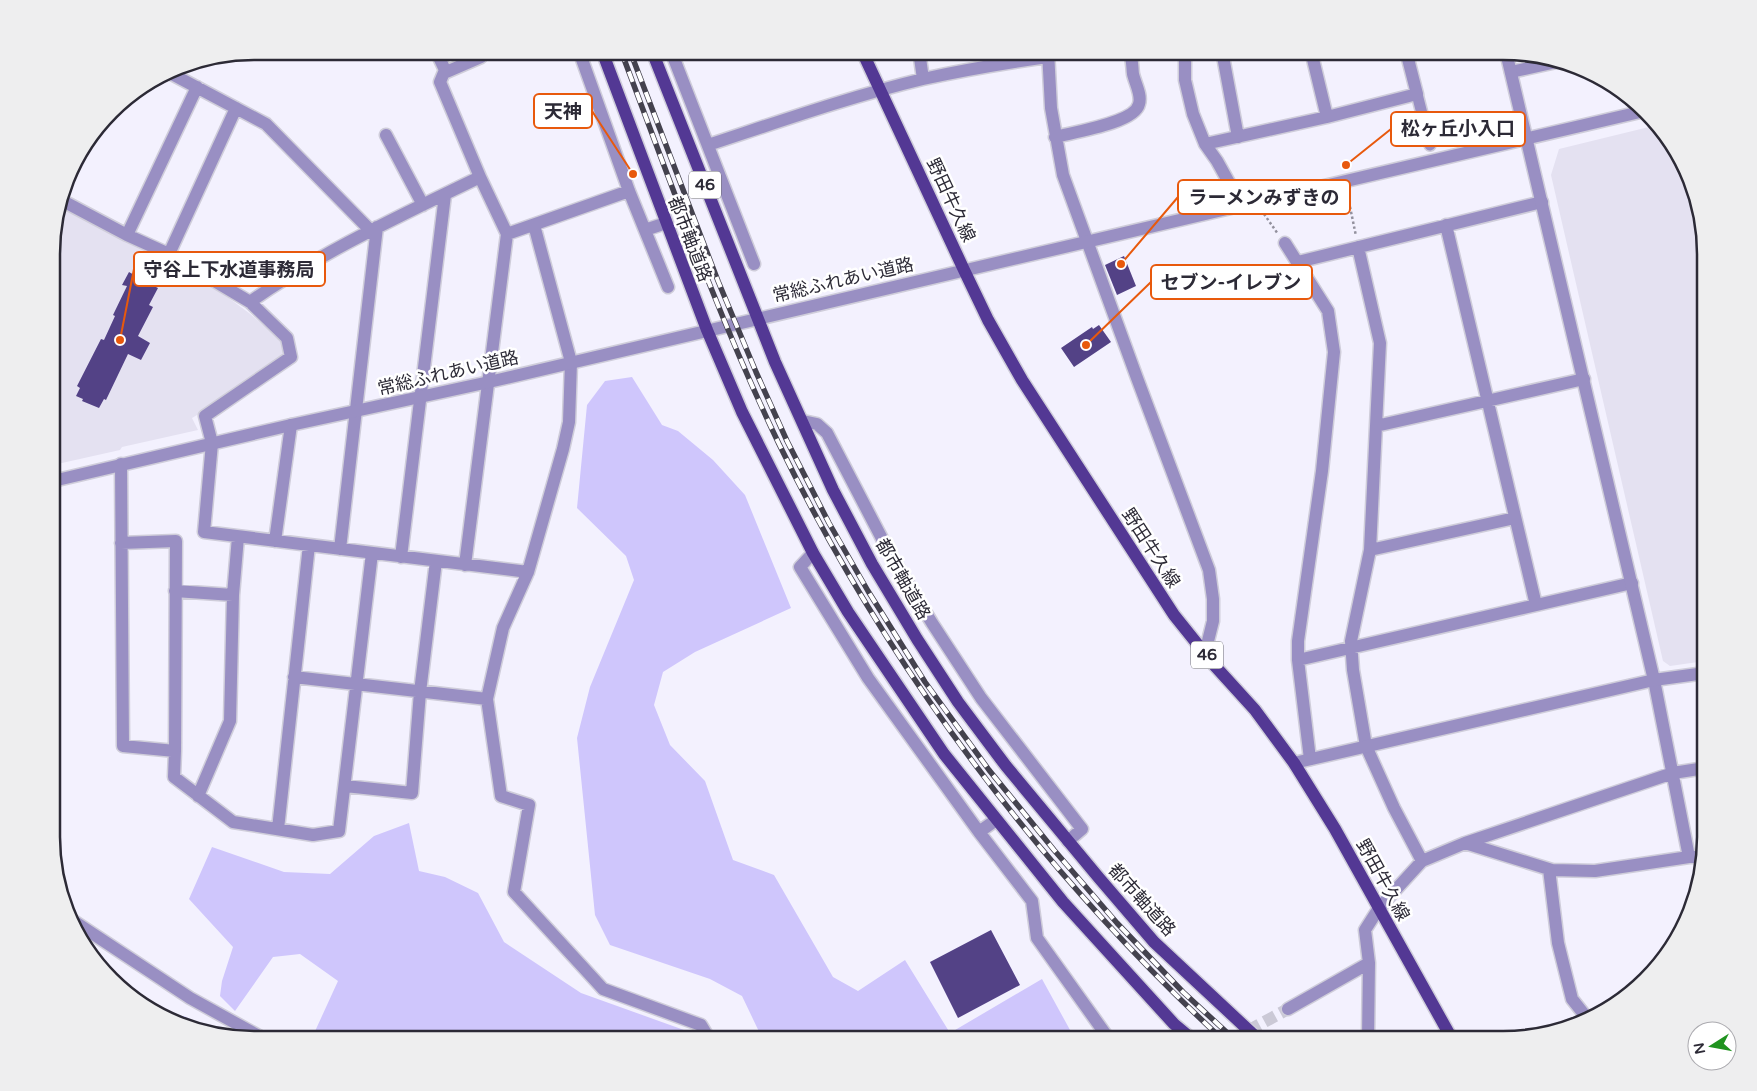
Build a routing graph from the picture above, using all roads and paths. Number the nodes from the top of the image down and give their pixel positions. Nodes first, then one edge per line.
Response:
1 (440, 60) edge
2 (474, 60) edge
3 (582, 60) edge
4 (605, 60) edge
5 (656, 60) edge
6 (674, 60) edge
7 (866, 60) edge
8 (920, 60) edge
9 (993, 60) edge
10 (1047, 60) edge
11 (1132, 60) edge
12 (1185, 60) edge
13 (1224, 60) edge
14 (1313, 60) edge
15 (1408, 60) edge
16 (1508, 60) edge
17 (1544, 65) edge
18 (1511, 72) junction
19 (444, 73) junction
20 (177, 76) edge
21 (923, 79) junction
22 (197, 87) junction
23 (880, 91) junction
24 (1417, 94) junction
25 (236, 108) junction
26 (1636, 113) edge
27 (1327, 117) junction
28 (386, 135) dead end
29 (1055, 137) junction
30 (1238, 137) junction
31 (1528, 138) junction
32 (1205, 144) junction
33 (708, 145) junction
34 (1430, 145) dead end
35 (480, 177) junction
36 (722, 179) junction
37 (705, 185) junction
38 (630, 190) junction
39 (445, 194) junction
40 (1348, 197) dead end
41 (1542, 202) junction
42 (67, 203) edge
43 (423, 205) junction
44 (1236, 206) junction
45 (1264, 214) dead end
46 (666, 223) junction
47 (534, 225) junction
48 (1446, 226) junction
49 (373, 229) junction
50 (645, 230) junction
51 (507, 234) junction
52 (127, 235) junction
53 (1087, 241) junction
54 (1285, 243) joint
55 (1358, 247) junction
56 (169, 254) junction
57 (1298, 262) junction
58 (754, 264) dead end
59 (964, 270) junction
60 (668, 287) dead end
61 (250, 302) junction
62 (758, 318) junction
63 (707, 330) junction
64 (571, 362) junction
65 (1584, 379) junction
66 (489, 382) junction
67 (420, 398) junction
68 (1487, 401) junction
69 (355, 412) junction
70 (802, 421) junction
71 (291, 425) junction
72 (1376, 426) junction
73 (212, 443) junction
74 (121, 464) junction
75 (60, 479) edge
76 (1515, 518) junction
77 (238, 537) junction
78 (275, 541) junction
79 (121, 543) junction
80 (309, 545) junction
81 (340, 549) junction
82 (1370, 550) junction
83 (372, 553) junction
84 (813, 553) junction
85 (401, 557) junction
86 (436, 561) junction
87 (466, 565) junction
88 (528, 572) junction
89 (1632, 583) junction
90 (175, 591) junction
91 (233, 595) junction
92 (1536, 605) junction
93 (1351, 648) junction
94 (1205, 653) junction
95 (1298, 660) junction
96 (1697, 674) edge
97 (294, 677) junction
98 (1654, 680) junction
99 (356, 684) junction
100 (420, 692) junction
101 (487, 699) junction
102 (1366, 746) junction
103 (175, 751) junction
104 (1310, 759) junction
105 (1294, 763) junction
106 (1697, 769) edge
107 (1673, 773) junction
108 (345, 786) junction
109 (198, 796) junction
110 (996, 820) junction
111 (278, 829) junction
112 (979, 832) junction
113 (1068, 841) junction
114 (1465, 843) junction
115 (1689, 857) junction
116 (1696, 857) edge
117 (1422, 861) junction
118 (1548, 869) junction
119 (1379, 908) junction
120 (82, 927) edge
121 (1369, 963) junction
122 (1288, 1009) tunnel mouth
123 (1583, 1013) edge
124 (250, 1031) edge
125 (705, 1031) edge
126 (1103, 1031) edge
127 (1182, 1031) edge
128 (1249, 1031) edge
129 (1368, 1031) edge
130 (1448, 1031) edge

1 - 19 street
2 - 19 street
3 - 38 street
4 - 46 main road, 都市軸道路
5 - 37 main road, 都市軸道路 / 46
6 - 33 street
7 - 23 main road, 野田牛久線 / 46
8 - 21 street
9 - 21 street
10 - 29 street
11 - 29 street
12 - 32 street
13 - 30 street
14 - 27 street
15 - 24 street
16 - 18 street
17 - 18 street
18 - 31 street
19 - 35 street
20 - 22 street
21 - 23 street
22 - 25 street
22 - 52 street
23 - 33 street
23 - 59 main road, 野田牛久線 / 46
24 - 27 street
24 - 34 street
25 - 49 street
25 - 56 street
26 - 31 street, 常総ふれあい道路
27 - 30 street
28 - 43 street
29 - 53 street
30 - 32 street
31 - 41 street
31 - 44 street, 常総ふれあい道路
32 - 44 street
33 - 36 street
35 - 39 street
35 - 51 street
36 - 37 street
36 - 58 street
37 - 62 main road, 都市軸道路 / 46
38 - 47 street
38 - 50 street
39 - 43 street
39 - 67 street
40 - 55 path
41 - 48 street
41 - 65 street
42 - 52 street
43 - 49 street
44 - 53 street, 常総ふれあい道路
45 - 54 path
46 - 50 street
46 - 63 main road, 都市軸道路
47 - 51 street
47 - 64 street
48 - 55 street
48 - 68 street
49 - 61 street
49 - 69 street
50 - 60 street
51 - 66 street
52 - 56 street
53 - 59 street, 常総ふれあい道路
53 - 94 street
54 - 57 street
55 - 57 street
55 - 72 street
56 - 61 street
57 - 95 street
59 - 62 street, 常総ふれあい道路
59 - 94 main road, 野田牛久線 / 46
61 - 73 street
62 - 63 street, 常総ふれあい道路
62 - 70 main road, 都市軸道路 / 46
63 - 64 street, 常総ふれあい道路
63 - 84 main road, 都市軸道路
64 - 66 street, 常総ふれあい道路
64 - 88 street
65 - 68 street
65 - 89 street
66 - 67 street, 常総ふれあい道路
66 - 87 street
67 - 69 street, 常総ふれあい道路
67 - 85 street
68 - 72 street
68 - 76 street
69 - 71 street, 常総ふれあい道路
69 - 81 street
70 - 113 main road, 都市軸道路 / 46
70 - 113 street
71 - 73 street, 常総ふれあい道路
71 - 78 street
72 - 82 street
73 - 74 street, 常総ふれあい道路
73 - 77 street
74 - 75 street, 常総ふれあい道路
74 - 79 street
76 - 82 street
76 - 92 street
77 - 78 street
77 - 91 street
78 - 80 street
79 - 90 street
79 - 103 street
80 - 81 street
80 - 97 street
81 - 83 street
82 - 93 street
83 - 85 street
83 - 99 street
84 - 110 main road, 都市軸道路
84 - 112 street
85 - 86 street
86 - 87 street
86 - 100 street
87 - 88 street
88 - 101 street
89 - 92 street
89 - 98 street
90 - 91 street
90 - 103 street
91 - 109 street
92 - 93 street
93 - 95 street
93 - 102 street
94 - 105 main road, 野田牛久線 / 46
95 - 104 street
96 - 98 street
97 - 99 street
97 - 111 street
98 - 102 street
98 - 107 street
99 - 100 street
99 - 108 street
100 - 101 street
100 - 108 street
101 - 125 street
102 - 104 street
102 - 117 street
103 - 109 street
104 - 105 street
105 - 119 main road, 野田牛久線 / 46
106 - 107 street
107 - 114 street
107 - 115 street
108 - 111 street
109 - 111 street
110 - 112 street
110 - 127 main road, 都市軸道路
112 - 126 street
113 - 128 main road, 都市軸道路 / 46
114 - 117 street
114 - 118 street
115 - 116 street
115 - 118 street
117 - 119 street
118 - 123 street
119 - 121 street
119 - 130 main road, 野田牛久線 / 46
120 - 124 street
121 - 122 street
121 - 129 street

